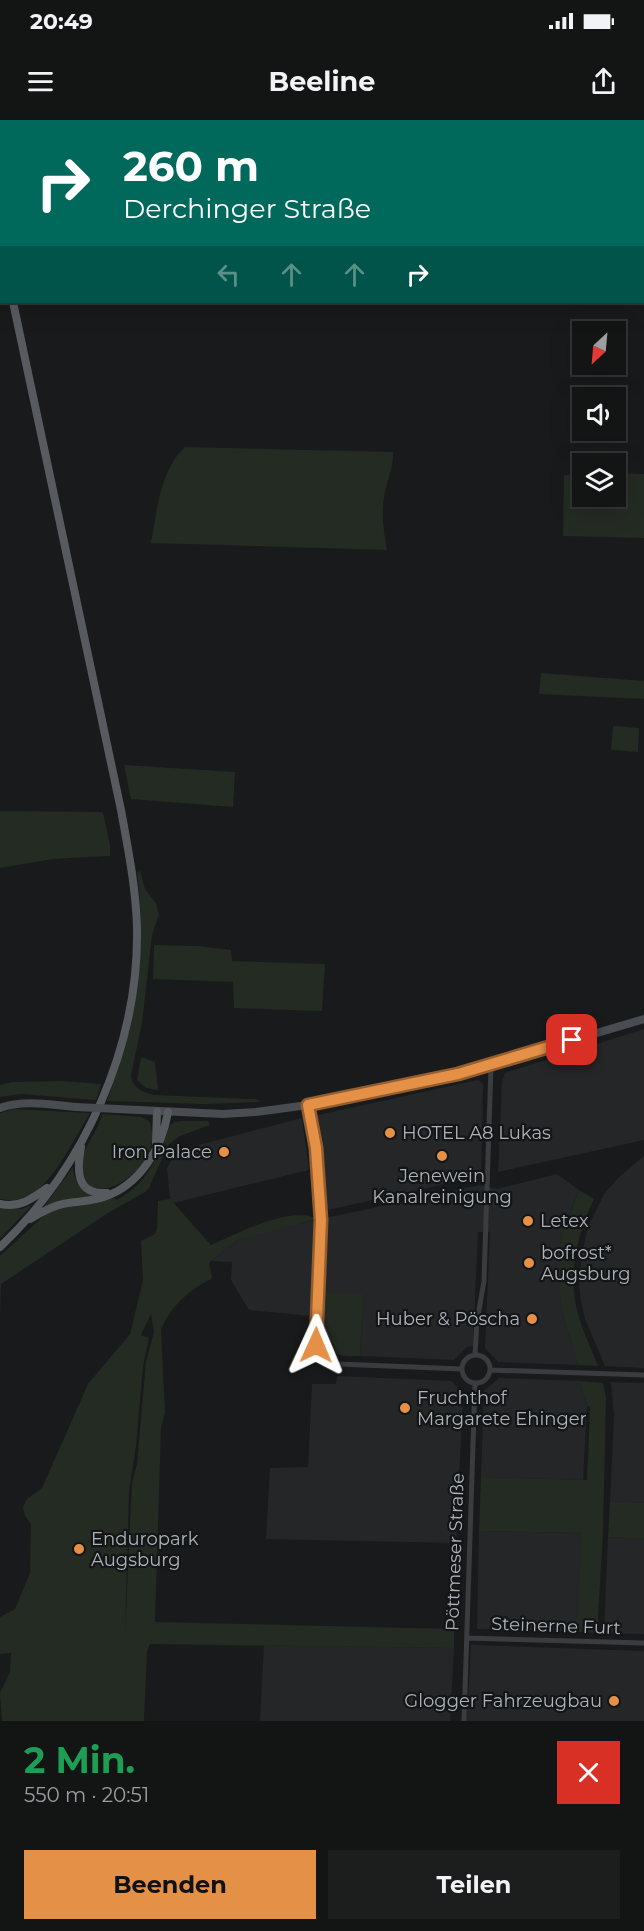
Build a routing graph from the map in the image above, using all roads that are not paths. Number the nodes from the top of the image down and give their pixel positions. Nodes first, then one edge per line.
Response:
1 (13, 303) edge
2 (644, 1019) edge
3 (491, 1066) junction
4 (308, 1105) junction
5 (0, 1108) edge
6 (157, 1112) junction
7 (168, 1112) junction
8 (81, 1143) junction
9 (156, 1146) junction
10 (55, 1182) junction
11 (113, 1193) junction
12 (0, 1204) edge
13 (27, 1220) junction
14 (0, 1247) edge
15 (475, 1355) junction
16 (462, 1369) junction
17 (490, 1370) junction
18 (644, 1376) edge
19 (475, 1383) junction
20 (467, 1638) junction
21 (644, 1643) edge
22 (464, 1721) edge

1 - 8 main road
2 - 3 main road
3 - 4 main road
3 - 15 street
4 - 7 main road
4 - 16 street
5 - 6 main road, bridge
6 - 7 main road
6 - 9 main road
7 - 9 main road
8 - 10 main road
8 - 11 main road
9 - 11 main road
10 - 12 main road
10 - 13 main road
11 - 13 main road
13 - 14 main road
15 - 16 street
15 - 17 street
16 - 19 street
17 - 18 street
17 - 19 street
19 - 20 street, Pöttmeser Straße
20 - 21 street, Steinerne Furt
20 - 22 street, Pöttmeser Straße

